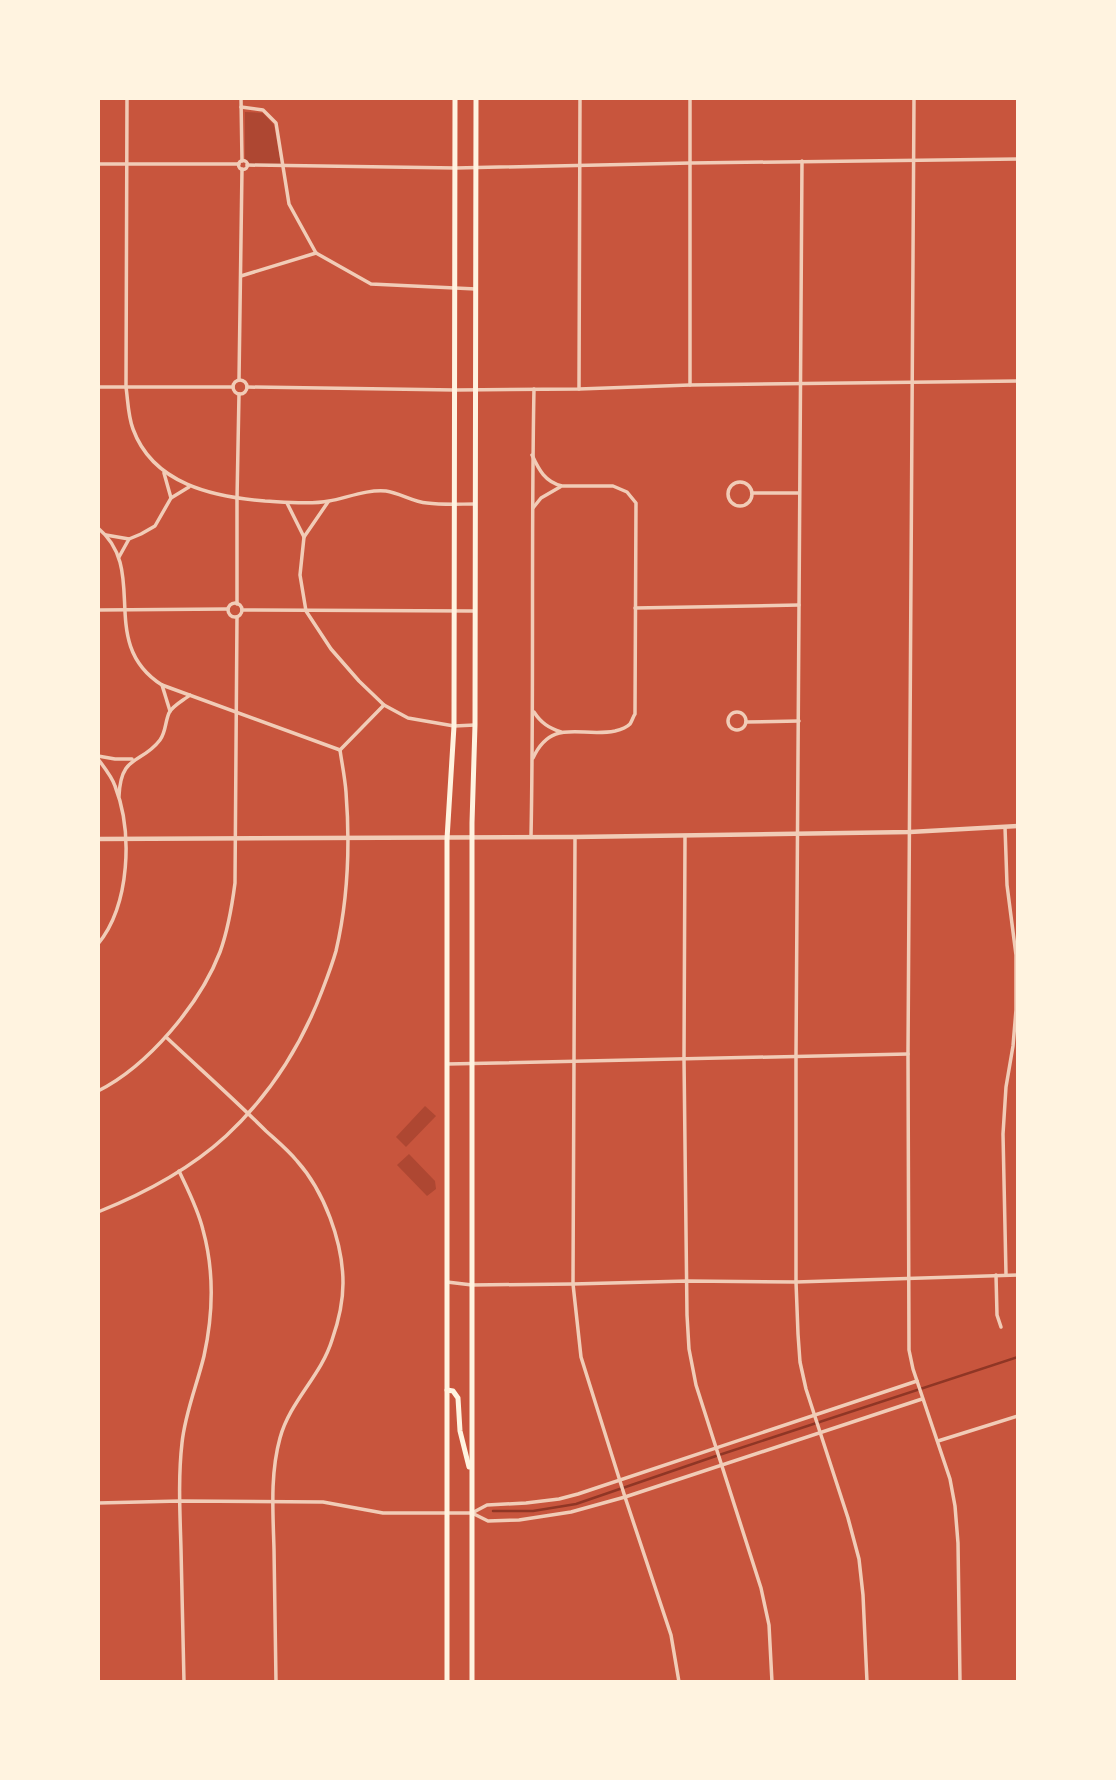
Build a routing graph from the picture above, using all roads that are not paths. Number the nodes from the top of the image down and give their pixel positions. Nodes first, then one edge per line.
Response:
1 (127, 98) edge
2 (241, 98) edge
3 (449, 98) edge
4 (455, 98) edge
5 (476, 98) edge
6 (580, 98) edge
7 (690, 98) edge
8 (914, 98) edge
9 (241, 107) junction
10 (914, 159) junction
11 (1018, 159) edge
12 (802, 161) junction
13 (127, 163) junction
14 (240, 163) junction
15 (691, 163) junction
16 (98, 164) edge
17 (247, 165) junction
18 (581, 165) junction
19 (283, 167) junction
20 (476, 167) junction
21 (456, 168) junction
22 (242, 169) junction
23 (316, 253) junction
24 (241, 276) junction
25 (455, 289) junction
26 (476, 289) junction
27 (239, 380) junction
28 (1018, 381) edge
29 (913, 382) junction
30 (800, 383) junction
31 (690, 385) junction
32 (98, 387) edge
33 (126, 387) junction
34 (233, 387) junction
35 (247, 387) junction
36 (476, 389) junction
37 (534, 389) junction
38 (579, 389) junction
39 (455, 390) junction
40 (239, 394) junction
41 (533, 455) junction
42 (164, 471) junction
43 (189, 486) junction
44 (562, 486) junction
45 (752, 493) junction
46 (799, 493) junction
47 (171, 498) junction
48 (237, 499) junction
49 (287, 502) junction
50 (328, 502) junction
51 (454, 504) junction
52 (475, 504) junction
53 (532, 509) junction
54 (98, 528) edge
55 (106, 535) junction
56 (304, 537) junction
57 (129, 539) junction
58 (118, 558) junction
59 (237, 604) junction
60 (799, 605) junction
61 (635, 608) junction
62 (228, 609) junction
63 (98, 610) edge
64 (125, 610) junction
65 (242, 610) junction
66 (306, 611) junction
67 (454, 611) junction
68 (475, 611) junction
69 (237, 617) junction
70 (162, 685) junction
71 (190, 695) junction
72 (384, 705) junction
73 (170, 711) junction
74 (236, 711) junction
75 (533, 711) junction
76 (746, 722) junction
77 (799, 722) junction
78 (475, 725) junction
79 (454, 726) junction
80 (561, 732) junction
81 (340, 750) junction
82 (98, 757) edge
83 (533, 758) junction
84 (135, 759) junction
85 (119, 799) junction
86 (1018, 826) edge
87 (1005, 827) junction
88 (910, 832) junction
89 (798, 833) junction
90 (685, 835) junction
91 (531, 837) junction
92 (575, 837) junction
93 (472, 838) junction
94 (98, 839) edge
95 (126, 839) junction
96 (347, 839) junction
97 (447, 839) junction
98 (236, 840) junction
99 (98, 944) edge
100 (166, 1037) junction
101 (908, 1054) junction
102 (796, 1055) junction
103 (684, 1059) junction
104 (575, 1060) junction
105 (447, 1064) junction
106 (472, 1064) junction
107 (98, 1091) edge
108 (248, 1113) junction
109 (179, 1171) junction
110 (98, 1212) edge
111 (996, 1275) junction
112 (1006, 1275) junction
113 (1018, 1275) edge
114 (908, 1279) junction
115 (687, 1281) junction
116 (447, 1282) junction
117 (796, 1282) junction
118 (573, 1284) junction
119 (472, 1285) junction
120 (1001, 1327) dead end
121 (917, 1381) junction
122 (447, 1390) junction
123 (923, 1399) junction
124 (815, 1414) junction
125 (1018, 1416) edge
126 (821, 1433) junction
127 (938, 1441) junction
128 (716, 1447) junction
129 (722, 1465) junction
130 (472, 1477) junction
131 (620, 1480) junction
132 (625, 1497) junction
133 (180, 1501) junction
134 (273, 1502) junction
135 (98, 1503) edge
136 (447, 1513) junction
137 (472, 1513) junction
138 (184, 1682) edge
139 (276, 1682) edge
140 (447, 1682) edge
141 (472, 1682) edge
142 (679, 1682) edge
143 (772, 1682) edge
144 (867, 1682) edge
145 (960, 1682) edge

1 - 13 street
2 - 9 street
3 - 4 street
4 - 21 main road
5 - 20 main road
6 - 18 street
7 - 15 street
8 - 10 street
9 - 14 street
9 - 19 street
10 - 11 street
10 - 12 street
10 - 29 street
12 - 15 street
12 - 30 street
13 - 14 street
13 - 16 street
13 - 33 street
14 - 17 street
14 - 22 street
15 - 18 street
15 - 31 street
17 - 19 street
17 - 22 street
18 - 20 street
18 - 38 street
19 - 21 street
19 - 23 street
20 - 21 street
20 - 26 main road
21 - 25 main road
22 - 24 street
23 - 24 street
23 - 25 street
24 - 27 street
25 - 26 street
25 - 39 main road
26 - 36 main road
27 - 34 street
27 - 35 street
28 - 29 street
29 - 30 street
29 - 88 street
30 - 31 street
30 - 46 street
31 - 38 street
32 - 33 street
33 - 34 street
33 - 42 street
34 - 40 street
35 - 39 street
35 - 40 street
36 - 37 street
36 - 39 street
36 - 52 main road
37 - 38 street
37 - 41 street
39 - 51 main road
40 - 48 street
41 - 44 street
41 - 53 street
42 - 43 street
42 - 47 street
43 - 47 street
43 - 48 street
44 - 53 street
44 - 61 street
45 - 45 street
45 - 46 street
46 - 60 street
47 - 57 street
48 - 49 street
48 - 59 street
49 - 50 street
49 - 56 street
50 - 51 street
50 - 56 street
51 - 52 street
51 - 67 main road
52 - 68 main road
53 - 75 street
54 - 55 street
55 - 57 street
55 - 58 street
56 - 66 street
57 - 58 street
58 - 64 street
59 - 62 street
59 - 65 street
60 - 61 street
60 - 77 street
61 - 80 street
62 - 64 street
62 - 69 street
63 - 64 street
64 - 70 street
65 - 66 street
65 - 69 street
66 - 67 street
66 - 72 street
67 - 68 street
67 - 79 main road
68 - 78 main road
69 - 74 street
70 - 71 street
70 - 73 street
71 - 73 street
71 - 74 street
72 - 79 street
72 - 81 street
73 - 84 street
74 - 81 street
74 - 98 street
75 - 80 street
75 - 83 street
76 - 76 street
76 - 77 street
77 - 89 street
78 - 79 street
78 - 93 main road
79 - 97 main road
80 - 83 street
81 - 96 street
82 - 84 street
82 - 85 street
83 - 91 street
84 - 85 street
85 - 95 street
86 - 87 street
87 - 88 street
87 - 112 street
88 - 89 street
88 - 101 street
89 - 90 street
89 - 102 street
90 - 92 street
90 - 103 street
91 - 92 street
91 - 93 street
92 - 104 street
93 - 97 street
93 - 106 main road
94 - 95 street
95 - 98 street
95 - 99 street
96 - 97 street
96 - 98 street
96 - 108 street
97 - 105 main road
98 - 100 street
100 - 107 street
100 - 108 street
101 - 102 street
101 - 114 street
102 - 103 street
102 - 117 street
103 - 104 street
103 - 115 street
104 - 106 street
104 - 118 street
105 - 106 street
105 - 116 main road
106 - 119 main road
108 - 109 street
108 - 134 street
109 - 110 street
109 - 133 street
111 - 112 street
111 - 114 street
111 - 120 street
112 - 113 street
114 - 117 street
114 - 121 street
115 - 117 street
115 - 118 street
115 - 128 street
116 - 119 street
116 - 122 main road
117 - 124 street
118 - 119 street
118 - 131 street
119 - 130 main road
121 - 123 street
121 - 124 street
122 - 130 main road
122 - 136 main road
123 - 126 street
123 - 127 street
124 - 126 street
124 - 128 street
125 - 127 street
126 - 129 street
126 - 144 street
127 - 145 street
128 - 129 street
128 - 131 street
129 - 132 street
129 - 143 street
130 - 137 main road
131 - 132 street
131 - 137 street
132 - 137 street
132 - 142 street
133 - 134 street
133 - 135 street
133 - 138 street
134 - 136 street
134 - 139 street
136 - 137 street
136 - 140 main road
137 - 141 main road

